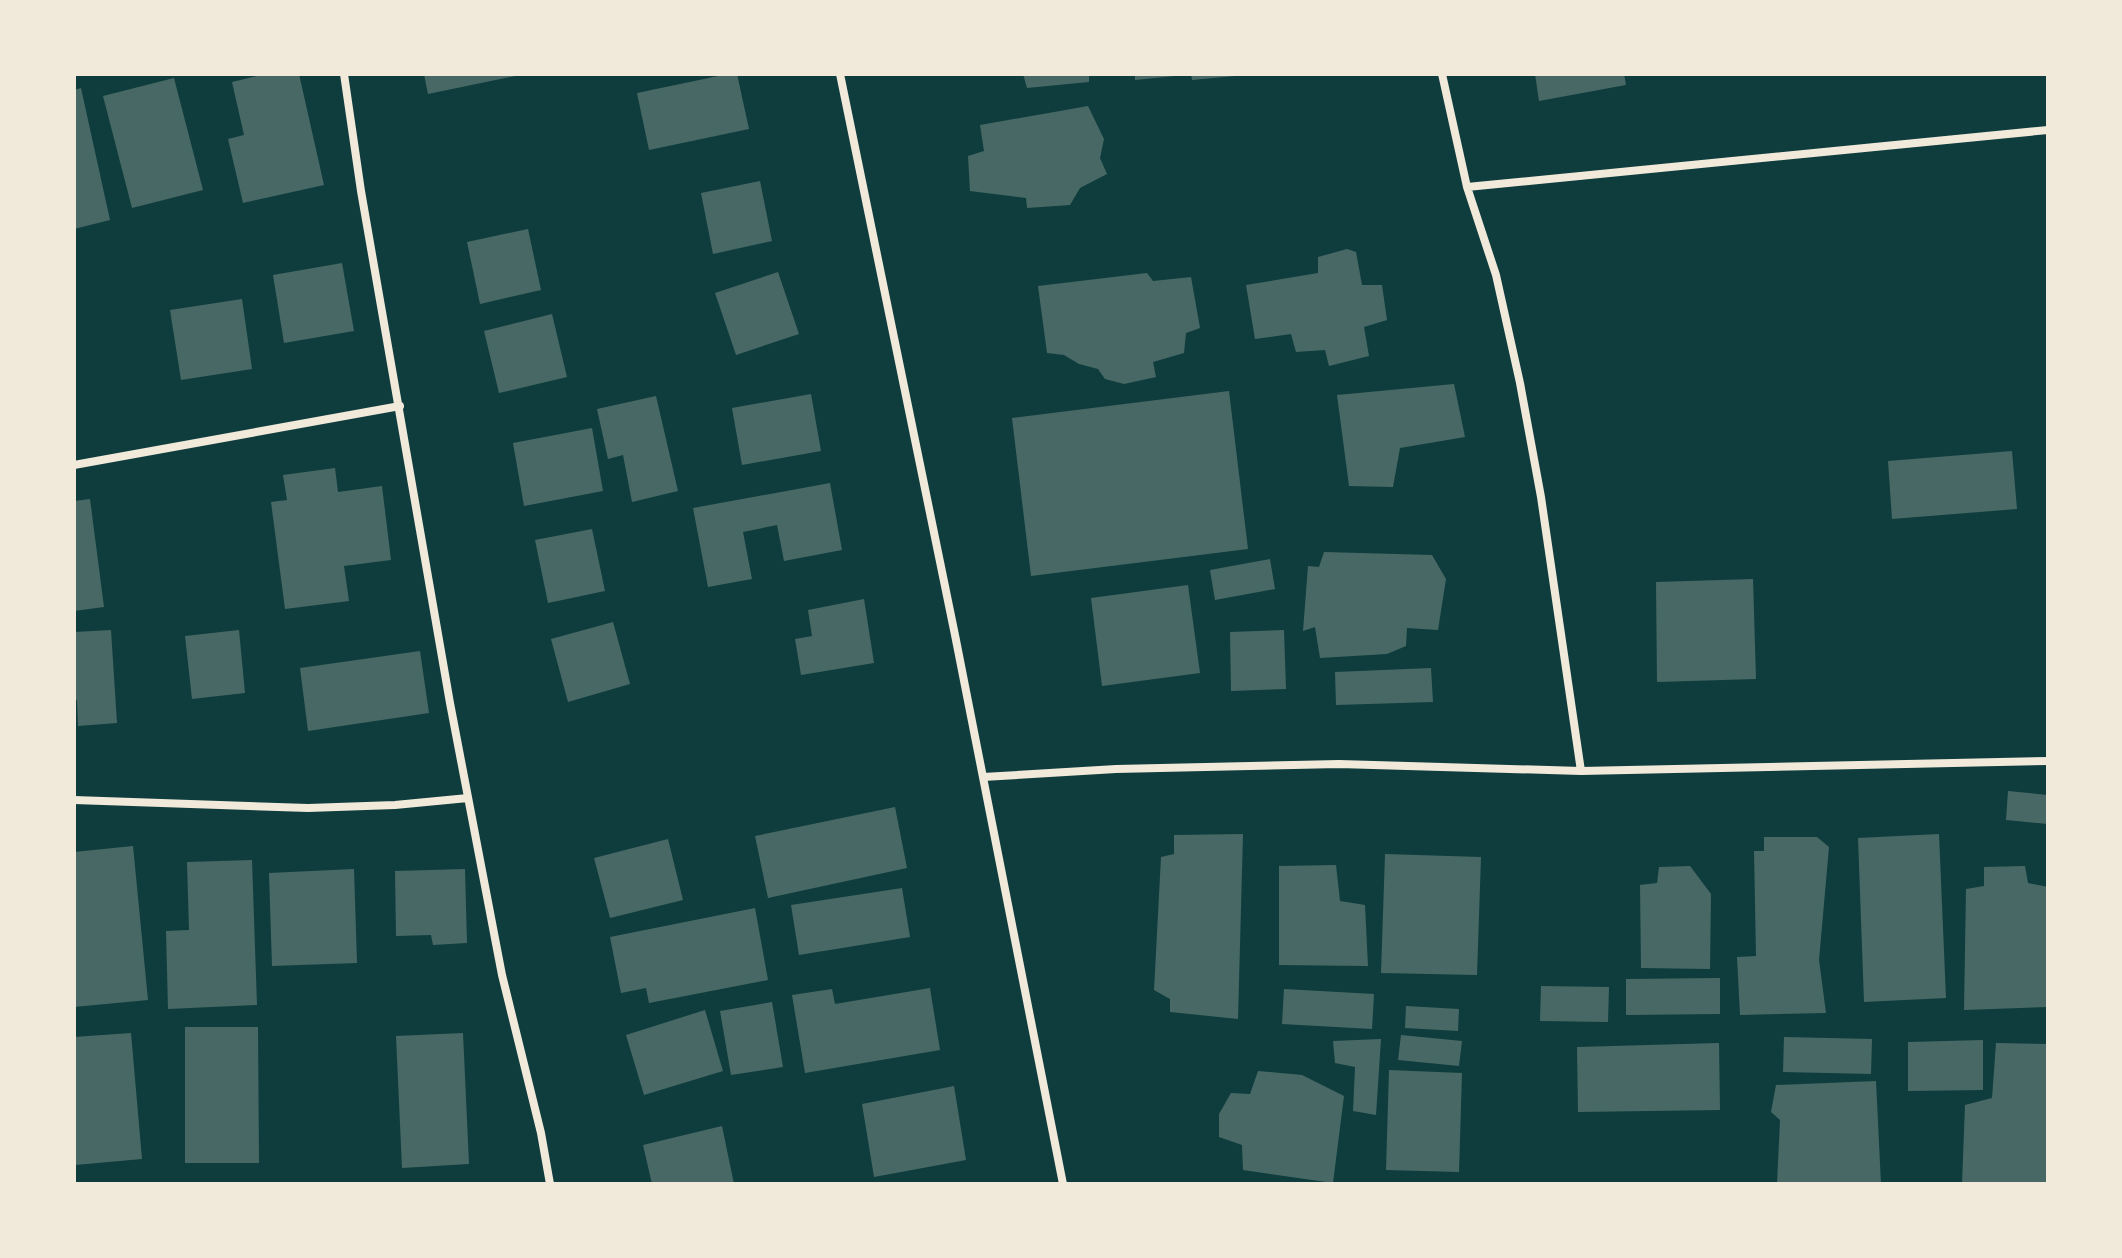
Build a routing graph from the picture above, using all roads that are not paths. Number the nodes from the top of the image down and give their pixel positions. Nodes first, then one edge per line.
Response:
1 (344, 74) edge
2 (840, 74) edge
3 (1442, 74) edge
4 (2048, 130) edge
5 (1467, 187) junction
6 (400, 406) junction
7 (74, 465) edge
8 (2048, 761) edge
9 (1581, 771) junction
10 (983, 777) junction
11 (468, 798) junction
12 (74, 800) edge
13 (550, 1184) edge
14 (1063, 1184) edge

1 - 6 street
2 - 10 street
3 - 5 street
4 - 5 street
5 - 9 street
6 - 7 street
6 - 11 street
8 - 9 street
9 - 10 street
10 - 14 street
11 - 12 street
11 - 13 street

